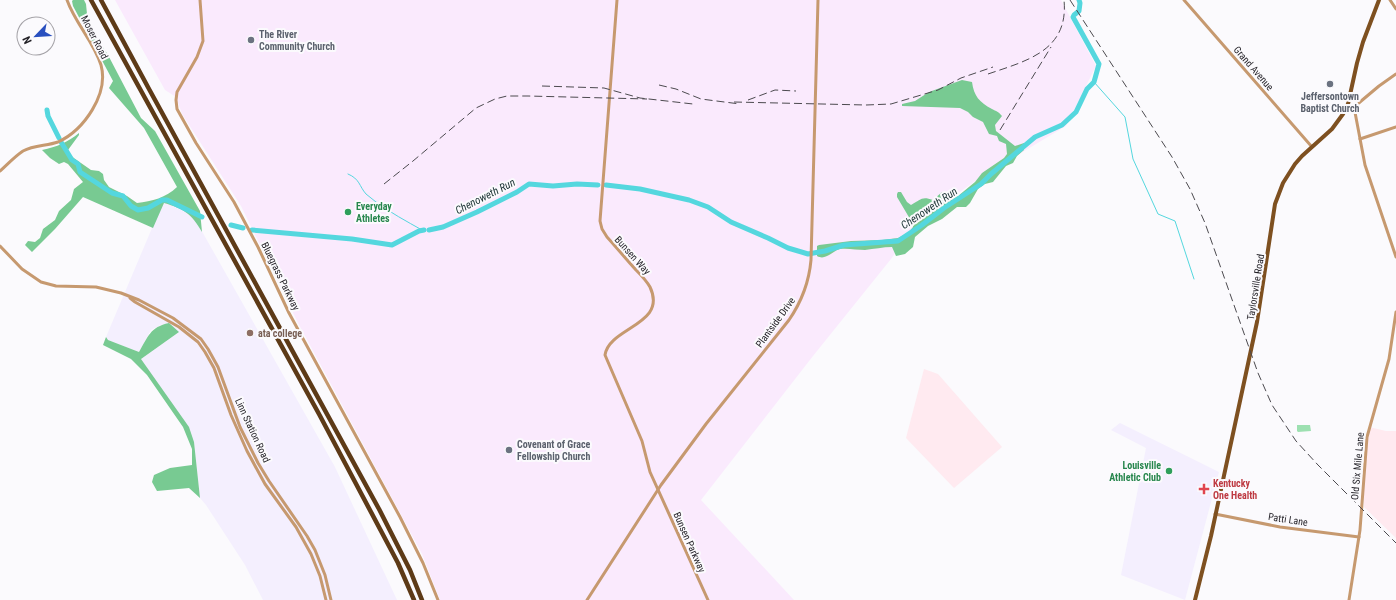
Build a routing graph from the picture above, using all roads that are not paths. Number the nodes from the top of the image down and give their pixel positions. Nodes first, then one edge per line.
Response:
1 (68, 0) edge
2 (200, 0) edge
3 (617, 0) edge
4 (818, 0) edge
5 (1184, 0) edge
6 (1379, 0) edge
7 (1390, 0) edge
8 (92, 1) edge
9 (102, 1) edge
10 (1396, 10) edge
11 (1396, 74) edge
12 (1348, 104) junction
13 (1354, 107) junction
14 (1396, 127) edge
15 (1360, 139) junction
16 (1312, 147) junction
17 (0, 171) edge
18 (0, 246) edge
19 (1396, 257) edge
20 (129, 297) junction
21 (1396, 312) edge
22 (658, 490) junction
23 (1215, 514) junction
24 (1359, 537) junction
25 (326, 600) edge
26 (331, 600) edge
27 (414, 600) edge
28 (422, 600) edge
29 (438, 600) edge
30 (587, 600) edge
31 (708, 600) edge
32 (1194, 600) edge
33 (1348, 600) edge

1 - 17 street, Moser Road
2 - 29 street, Bluegrass Parkway
3 - 22 street, Bunsen Way
4 - 22 street, Plantside Drive
5 - 16 street, Grand Avenue
6 - 12 main road, Taylorsville Road
7 - 10 street
8 - 27 highway
9 - 28 highway
11 - 13 street
12 - 13 street
12 - 16 main road, Taylorsville Road
13 - 15 street
14 - 15 street
15 - 19 street
16 - 23 main road, Taylorsville Road
18 - 20 street, Linn Station Road
20 - 25 street, Linn Station Road
20 - 26 street, Linn Station Road
21 - 24 street, Old Six Mile Lane
22 - 30 street, Plantside Drive
22 - 31 street, Bunsen Parkway
23 - 24 street, Patti Lane
23 - 32 main road, Taylorsville Road
24 - 33 street, Old Six Mile Lane

